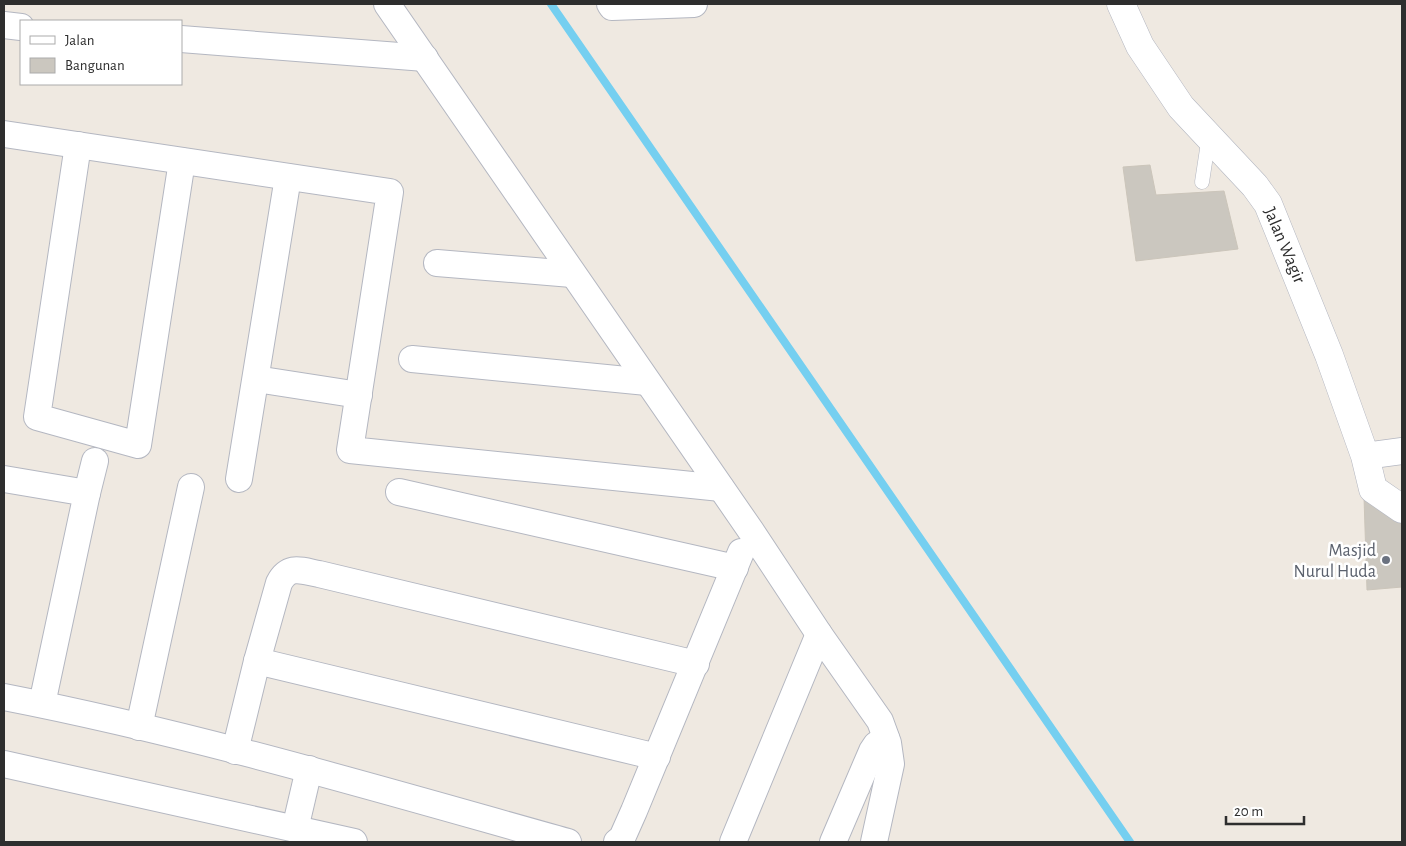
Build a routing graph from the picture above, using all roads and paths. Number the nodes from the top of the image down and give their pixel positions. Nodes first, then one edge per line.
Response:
1 (387, 4) edge
2 (610, 4) edge
3 (694, 4) edge
4 (1121, 4) edge
5 (4, 25) edge
6 (20, 26) edge
7 (182, 39) edge
8 (425, 58) junction
9 (4, 134) edge
10 (1209, 135) junction
11 (78, 145) junction
12 (182, 161) junction
13 (288, 177) junction
14 (1202, 182) dead end
15 (437, 263) dead end
16 (572, 274) junction
17 (412, 359) dead end
18 (256, 379) junction
19 (647, 382) junction
20 (359, 395) junction
21 (1402, 451) edge
22 (1365, 456) junction
23 (96, 461) dead end
24 (4, 479) edge
25 (240, 480) dead end
26 (191, 487) dead end
27 (721, 488) junction
28 (399, 492) dead end
29 (88, 493) junction
30 (1402, 509) edge
31 (750, 531) junction
32 (735, 568) junction
33 (819, 634) junction
34 (257, 661) junction
35 (696, 664) junction
36 (4, 697) edge
37 (42, 704) junction
38 (139, 727) junction
39 (886, 738) junction
40 (235, 751) junction
41 (657, 757) junction
42 (4, 764) edge
43 (309, 769) junction
44 (295, 829) junction
45 (354, 842) edge
46 (568, 842) edge
47 (617, 842) edge
48 (733, 842) edge
49 (833, 842) edge
50 (874, 842) edge

1 - 8 street
2 - 3 street
4 - 10 street, Jalan Wagir
5 - 6 street
7 - 8 street
8 - 16 street
9 - 11 street
10 - 14 lane
10 - 22 street, Jalan Wagir
11 - 12 street
11 - 12 street
12 - 13 street
13 - 18 street
13 - 20 street
15 - 16 street
16 - 19 street
17 - 19 street
18 - 20 street
18 - 25 street
19 - 27 street
20 - 27 street
21 - 22 street
22 - 30 street, Jalan Wagir
23 - 29 street
24 - 29 street
26 - 38 street
27 - 31 street
28 - 32 street
29 - 37 street
31 - 32 street
31 - 33 street
32 - 35 street
33 - 39 street
33 - 48 street
34 - 35 street
34 - 40 street
34 - 41 street
35 - 41 street
36 - 37 street
37 - 38 street
38 - 40 street
39 - 49 street
39 - 50 street
40 - 43 street
41 - 47 street
42 - 44 street
43 - 44 street
43 - 46 street
44 - 45 street

